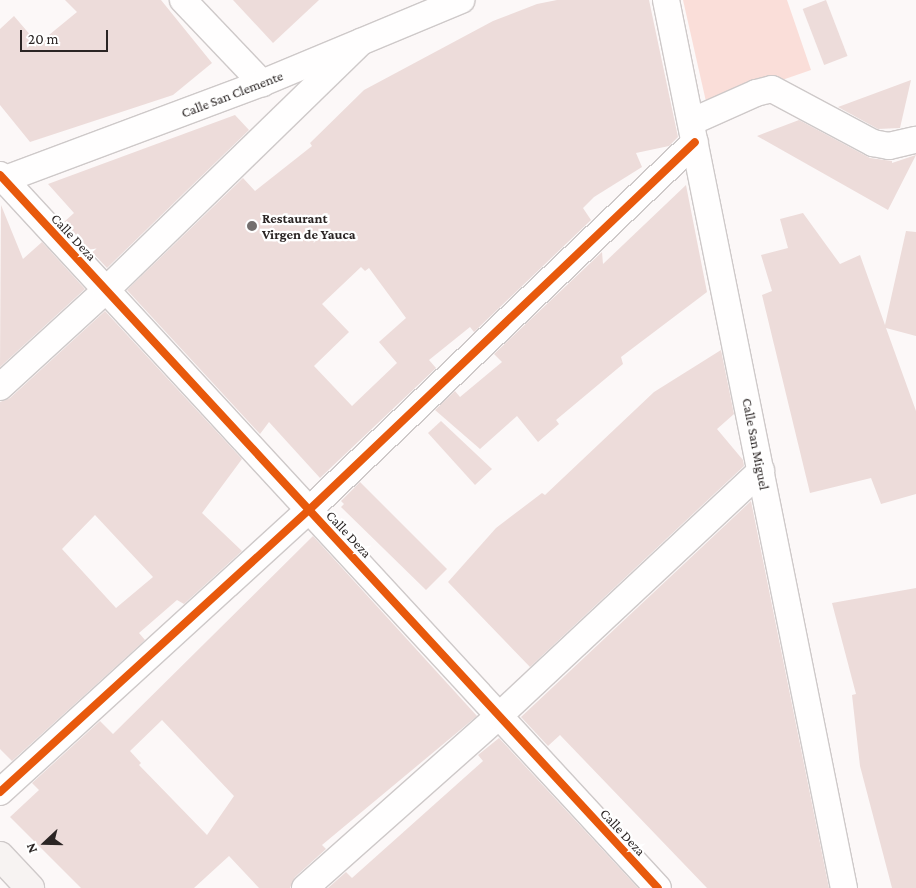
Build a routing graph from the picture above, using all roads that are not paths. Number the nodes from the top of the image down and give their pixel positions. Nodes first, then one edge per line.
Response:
1 (183, 0) edge
2 (462, 0) edge
3 (666, 0) edge
4 (361, 42) junction
5 (262, 83) junction
6 (693, 132) junction
7 (916, 140) edge
8 (1, 179) edge
9 (106, 290) junction
10 (0, 387) edge
11 (761, 471) junction
12 (309, 510) junction
13 (499, 716) junction
14 (0, 792) edge
15 (0, 856) edge
16 (30, 888) edge
17 (305, 888) edge
18 (658, 888) edge
19 (844, 888) edge

1 - 5 street
2 - 4 street, Calle San Clemente
3 - 6 street, Calle San Miguel
4 - 5 street, Calle San Clemente
4 - 9 street
5 - 8 street, Calle San Clemente
6 - 7 street
6 - 11 street, Calle San Miguel
6 - 12 street
8 - 9 street, Calle Deza
9 - 10 street
9 - 12 street, Calle Deza
11 - 13 street
11 - 19 street, Calle San Miguel
12 - 13 street, Calle Deza
12 - 14 street
13 - 17 street
13 - 18 street, Calle Deza
15 - 16 street

